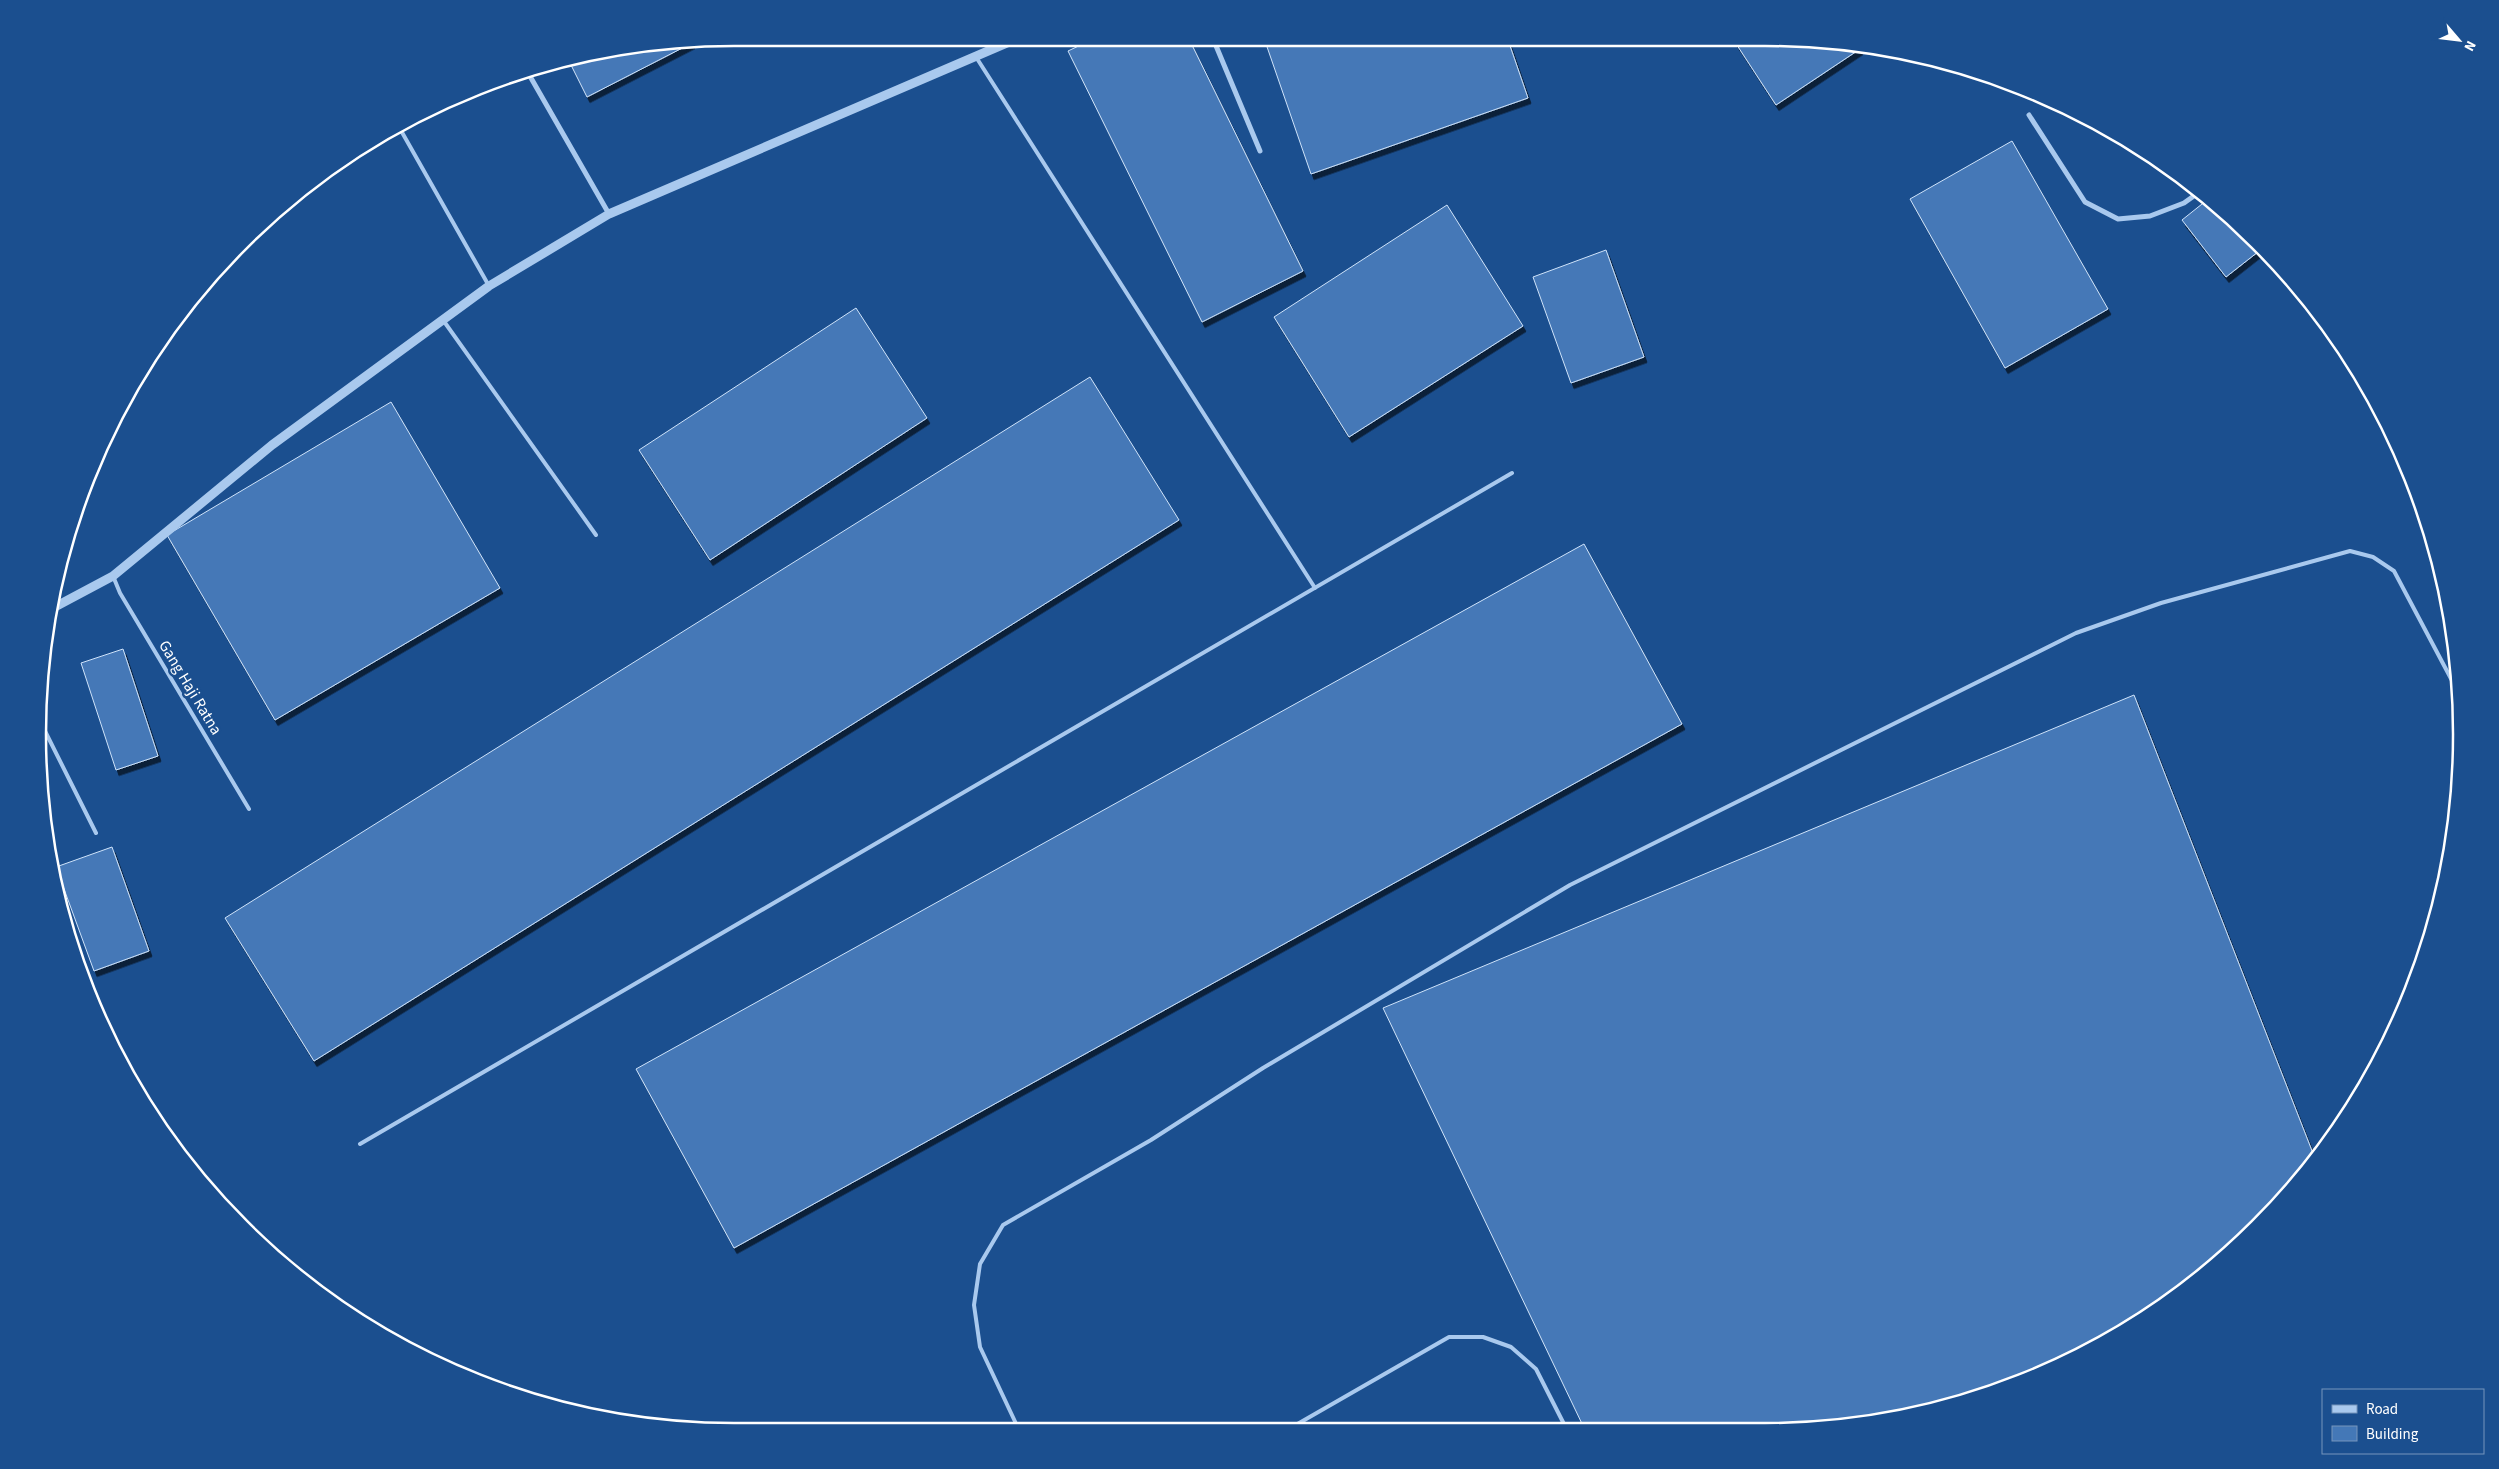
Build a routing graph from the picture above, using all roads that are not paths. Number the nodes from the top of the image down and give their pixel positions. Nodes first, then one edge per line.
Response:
1 (1000, 46) edge
2 (1216, 46) edge
3 (976, 57) junction
4 (531, 77) edge
5 (2029, 114) dead end
6 (402, 132) edge
7 (1260, 151) dead end
8 (2193, 196) edge
9 (609, 214) junction
10 (489, 286) junction
11 (443, 320) junction
12 (1512, 473) dead end
13 (596, 535) dead end
14 (113, 576) junction
15 (1315, 588) junction
16 (58, 606) edge
17 (2450, 677) edge
18 (46, 735) edge
19 (249, 809) dead end
20 (96, 833) dead end
21 (360, 1144) dead end
22 (1016, 1423) edge
23 (1299, 1423) edge
24 (1563, 1423) edge

1 - 3 street
2 - 7 street
3 - 9 street
3 - 15 lane
4 - 9 street
5 - 8 street
6 - 10 lane
9 - 10 street
10 - 11 street
11 - 13 lane
11 - 14 street
12 - 15 lane
14 - 16 street
14 - 19 lane, Gang Haji Ratna
15 - 21 lane
17 - 22 lane
18 - 20 lane
23 - 24 lane

